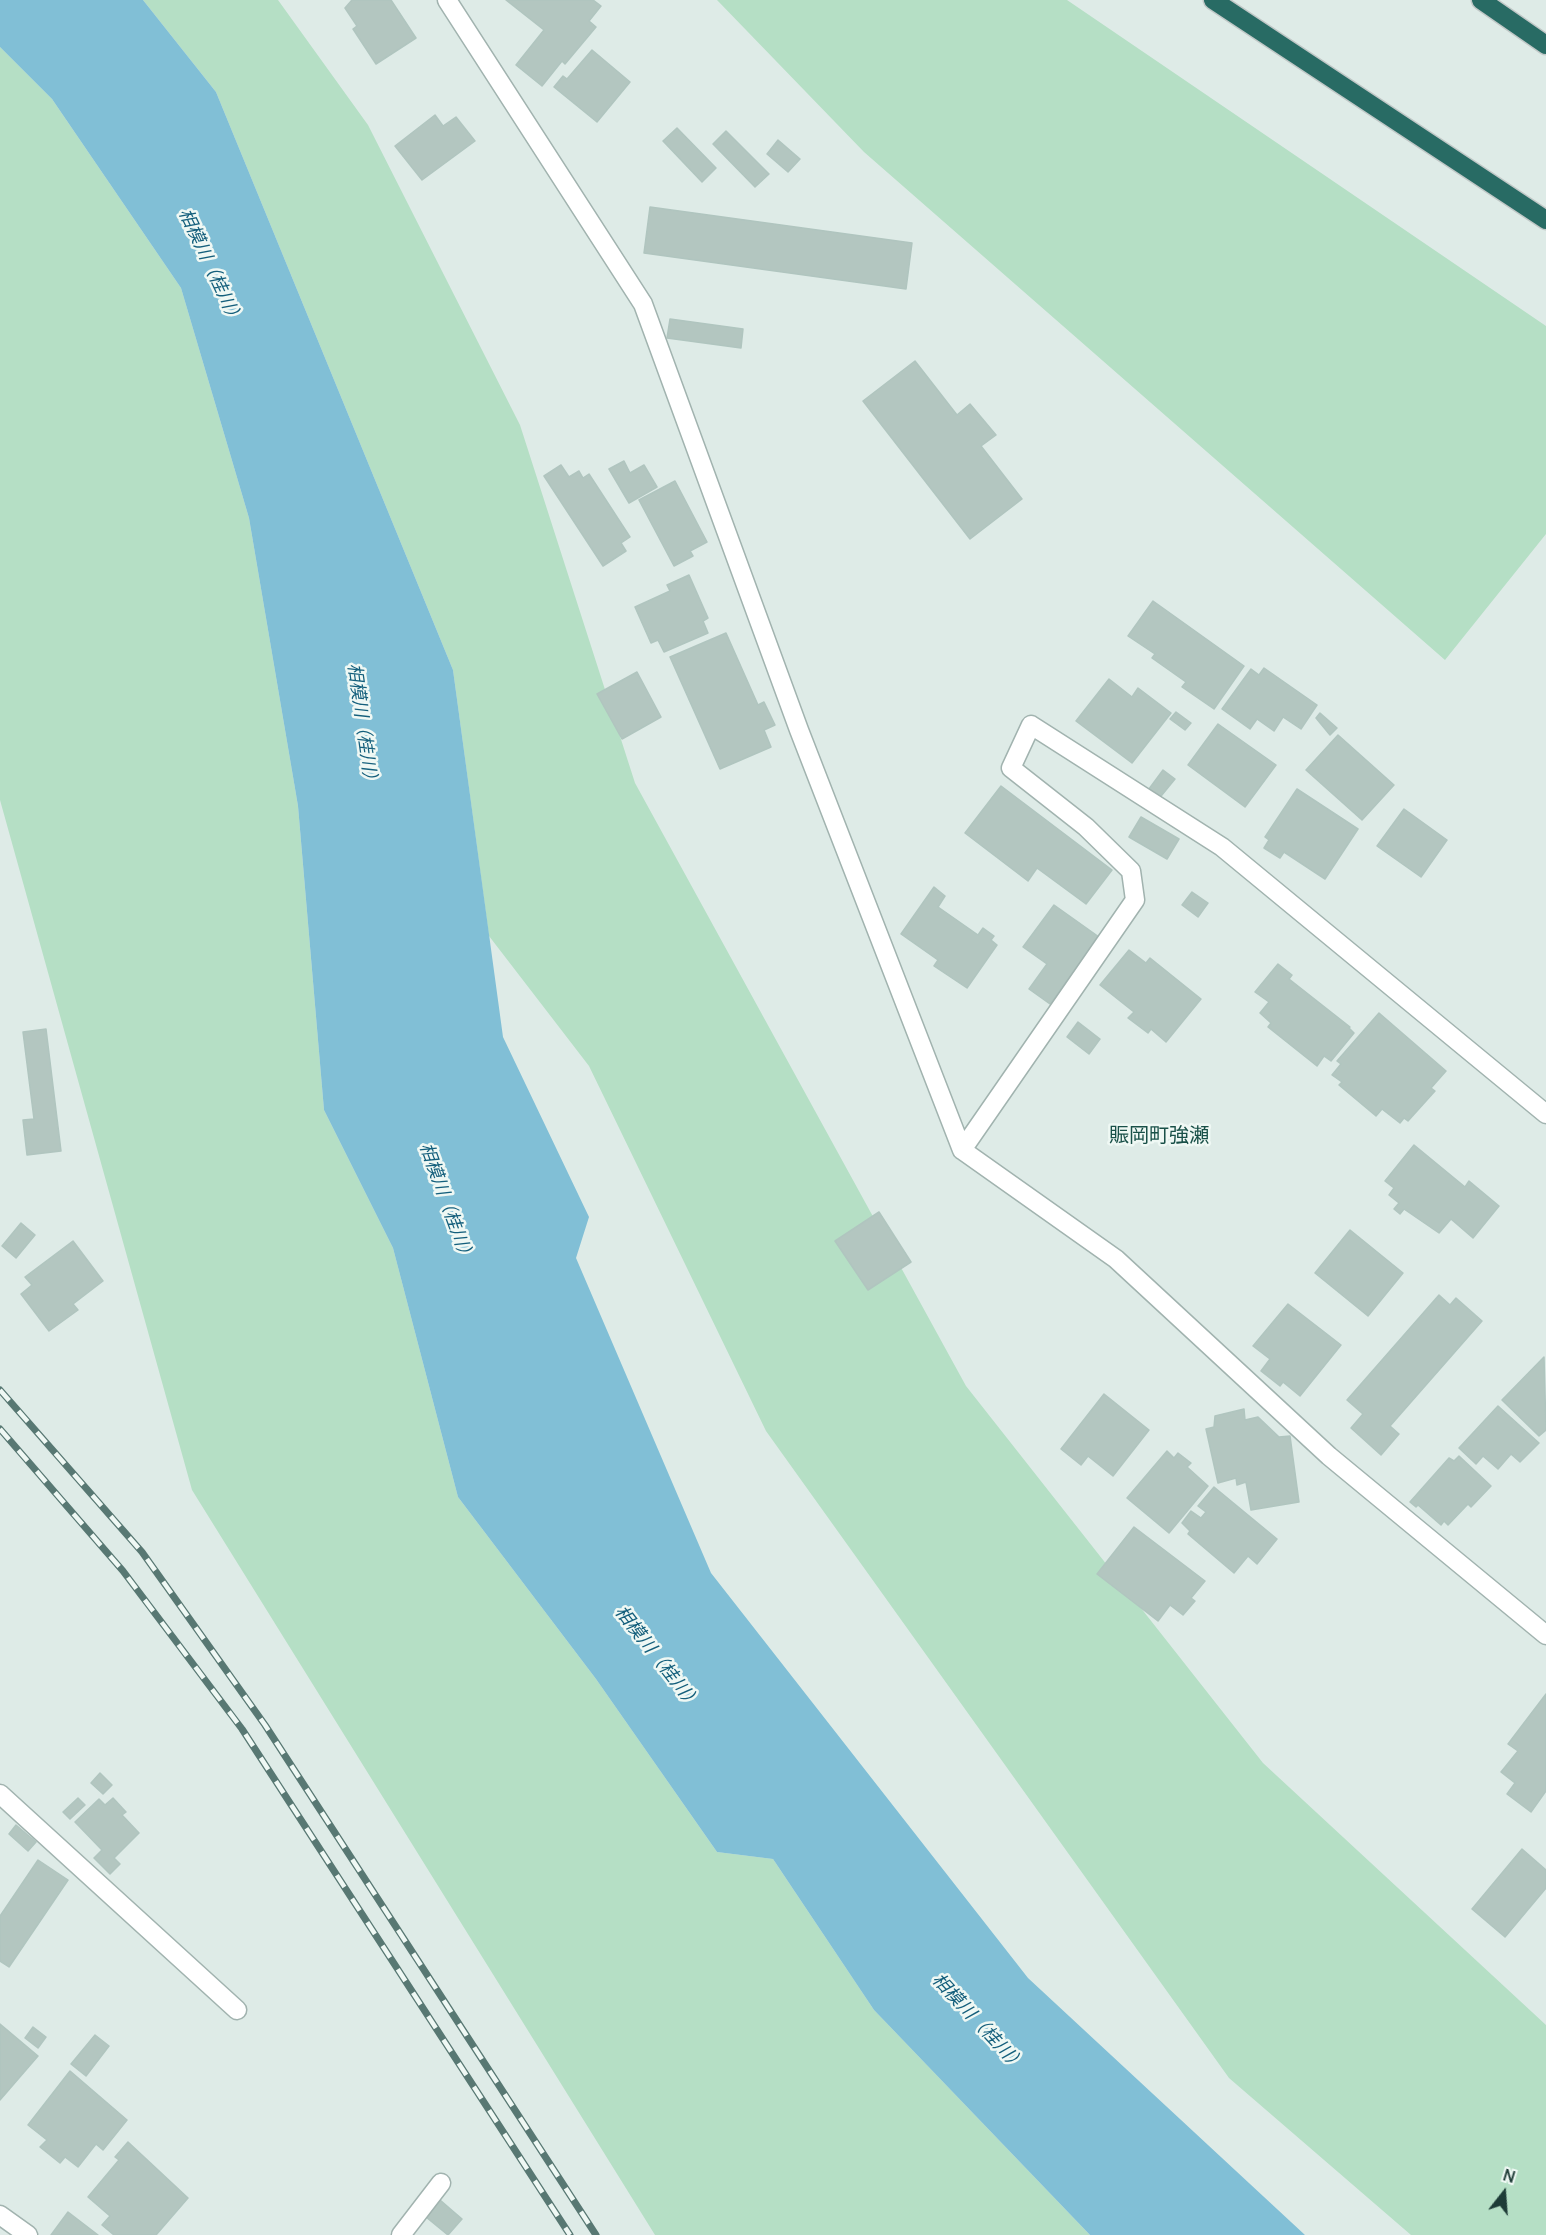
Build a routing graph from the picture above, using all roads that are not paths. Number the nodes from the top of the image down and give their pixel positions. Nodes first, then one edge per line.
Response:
1 (447, 0) edge
2 (1213, 0) edge
3 (1481, 0) edge
4 (1546, 45) edge
5 (1546, 220) edge
6 (1546, 1114) edge
7 (962, 1150) junction
8 (1546, 1635) edge
9 (0, 1794) edge
10 (237, 2010) dead end
11 (441, 2183) dead end
12 (0, 2215) edge
13 (28, 2235) edge
14 (401, 2235) edge

1 - 7 street
2 - 5 highway
3 - 4 highway
6 - 7 street
7 - 8 street
9 - 10 street
11 - 14 street
12 - 13 street

